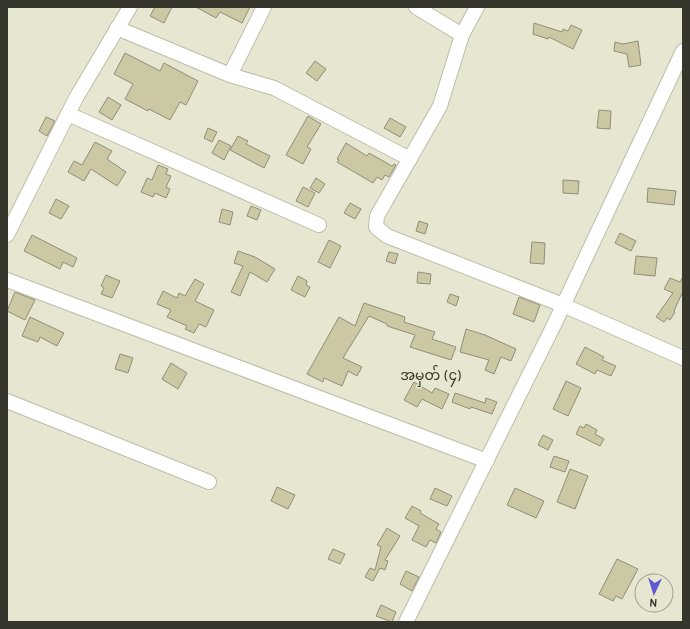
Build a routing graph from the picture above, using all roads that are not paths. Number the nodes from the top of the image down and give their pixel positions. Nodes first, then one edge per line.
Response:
1 (130, 7) edge
2 (264, 7) edge
3 (416, 7) edge
4 (476, 7) edge
5 (117, 28) junction
6 (462, 35) junction
7 (683, 51) edge
8 (230, 75) junction
9 (68, 114) junction
10 (410, 159) junction
11 (319, 225) dead end
12 (7, 235) edge
13 (7, 280) edge
14 (563, 305) junction
15 (683, 358) edge
16 (7, 401) edge
17 (487, 461) junction
18 (209, 482) dead end
19 (406, 622) edge

1 - 5 street
2 - 8 street
3 - 6 street
4 - 6 street
5 - 8 street
5 - 9 street
6 - 10 street
7 - 14 street
8 - 10 street
9 - 11 street
9 - 12 street
10 - 14 street
13 - 17 street
14 - 15 street
14 - 17 street
16 - 18 street
17 - 19 street

